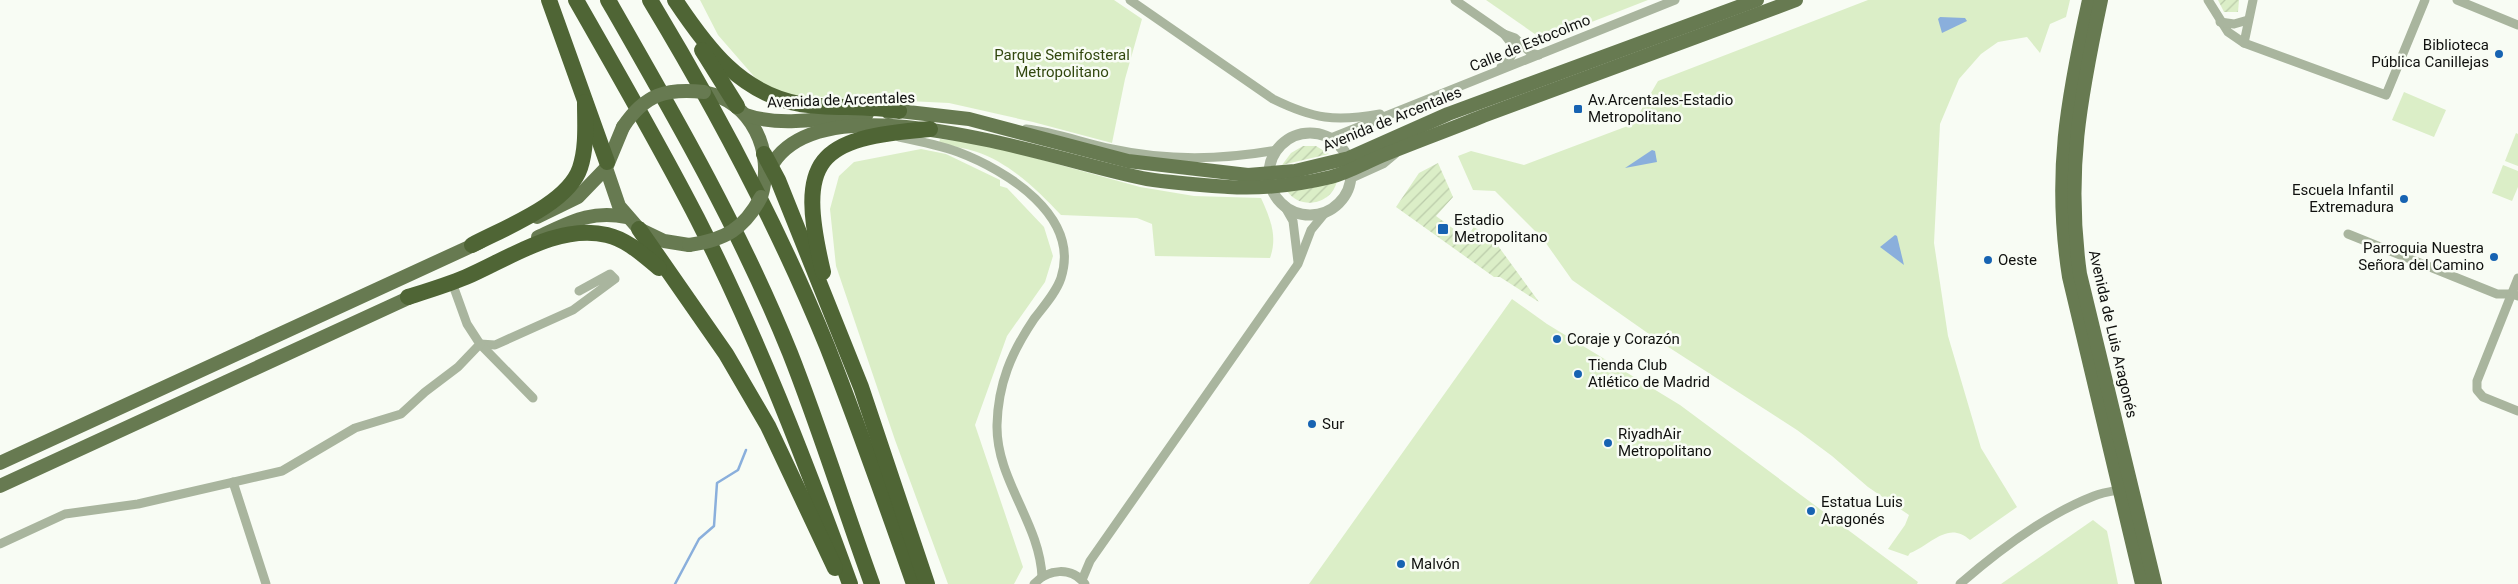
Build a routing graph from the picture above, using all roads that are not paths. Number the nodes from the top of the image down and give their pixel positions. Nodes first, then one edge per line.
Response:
1 (549, 0) edge
2 (576, 0) edge
3 (608, 0) edge
4 (650, 0) edge
5 (675, 0) edge
6 (1130, 0) edge
7 (1455, 0) edge
8 (1674, 0) edge
9 (1757, 0) edge
10 (1796, 0) edge
11 (2089, 0) edge
12 (2101, 0) edge
13 (2208, 0) edge
14 (2253, 0) edge
15 (2425, 0) edge
16 (2457, 0) edge
17 (2248, 20) junction
18 (2220, 22) junction
19 (2518, 25) edge
20 (1504, 34) junction
21 (2244, 43) junction
22 (1538, 55) junction
23 (1492, 73) junction
24 (585, 102) junction
25 (742, 110) junction
26 (899, 111) junction
27 (1395, 111) junction
28 (997, 125) junction
29 (930, 129) junction
30 (884, 133) junction
31 (1331, 138) junction
32 (1277, 150) junction
33 (607, 165) junction
34 (770, 168) junction
35 (1351, 168) junction
36 (1270, 180) junction
37 (1285, 207) junction
38 (1325, 213) junction
39 (627, 217) junction
40 (639, 229) junction
41 (2348, 234) dead end
42 (472, 245) junction
43 (1298, 264) junction
44 (2518, 278) edge
45 (674, 280) junction
46 (454, 288) dead end
47 (580, 291) dead end
48 (2515, 295) edge
49 (408, 297) junction
50 (833, 315) junction
51 (480, 344) junction
52 (533, 398) dead end
53 (2518, 411) edge
54 (827, 451) junction
55 (0, 463) edge
56 (233, 482) junction
57 (0, 486) edge
58 (2125, 488) junction
59 (0, 544) edge
60 (1090, 561) junction
61 (1069, 572) junction
62 (1042, 576) junction
63 (1084, 582) edge
64 (266, 584) edge
65 (845, 584) edge
66 (850, 584) edge
67 (872, 584) edge
68 (884, 584) edge
69 (914, 584) edge
70 (927, 584) edge
71 (1034, 584) edge
72 (1960, 584) edge
73 (2142, 584) edge
74 (2155, 584) edge

1 - 24 highway
2 - 66 highway
3 - 54 highway
4 - 69 highway
5 - 25 highway
5 - 26 highway
6 - 27 street, Calle de Estocolmo
7 - 20 street
8 - 22 street, Calle de Estocolmo
9 - 35 main road, Avenida de Arcentales
10 - 35 main road, Avenida de Arcentales
11 - 58 main road, Avenida de Luis Aragonés
12 - 58 main road, Avenida de Luis Aragonés
13 - 18 street
14 - 17 street
15 - 21 street
16 - 19 street
17 - 18 street
17 - 21 street
18 - 21 street
20 - 22 street
20 - 23 street
22 - 23 street, Calle de Estocolmo
23 - 27 street, Calle de Estocolmo
24 - 33 highway
24 - 42 highway
25 - 26 main road, Avenida de Arcentales
25 - 33 main road, bridge
25 - 34 main road
26 - 28 main road, Avenida de Arcentales
27 - 31 street, Calle de Estocolmo
28 - 32 street, Avenida de Arcentales
28 - 36 main road, Avenida de Arcentales
29 - 30 highway
29 - 34 main road, Avenida de Arcentales
29 - 36 main road, Avenida de Arcentales
30 - 50 highway
30 - 62 street
31 - 32 street
31 - 35 street
32 - 36 street
33 - 39 main road
33 - 42 main road
34 - 40 main road, bridge
34 - 50 highway
35 - 36 main road, Avenida de Arcentales
35 - 38 street
36 - 37 street
37 - 38 street
37 - 43 street
38 - 43 street
39 - 40 main road
39 - 49 main road
40 - 45 highway
41 - 48 street
42 - 55 main road
43 - 60 street
44 - 48 street
45 - 49 highway
45 - 65 highway
46 - 51 street
47 - 51 street
48 - 53 street
49 - 57 main road
50 - 70 highway
51 - 52 street
51 - 56 street
54 - 67 highway
54 - 68 highway
56 - 59 street
56 - 64 street
58 - 72 street
58 - 73 main road, Avenida de Luis Aragonés
58 - 74 main road, Avenida de Luis Aragonés
60 - 61 street
60 - 63 street
61 - 62 street
61 - 63 street
62 - 71 street

